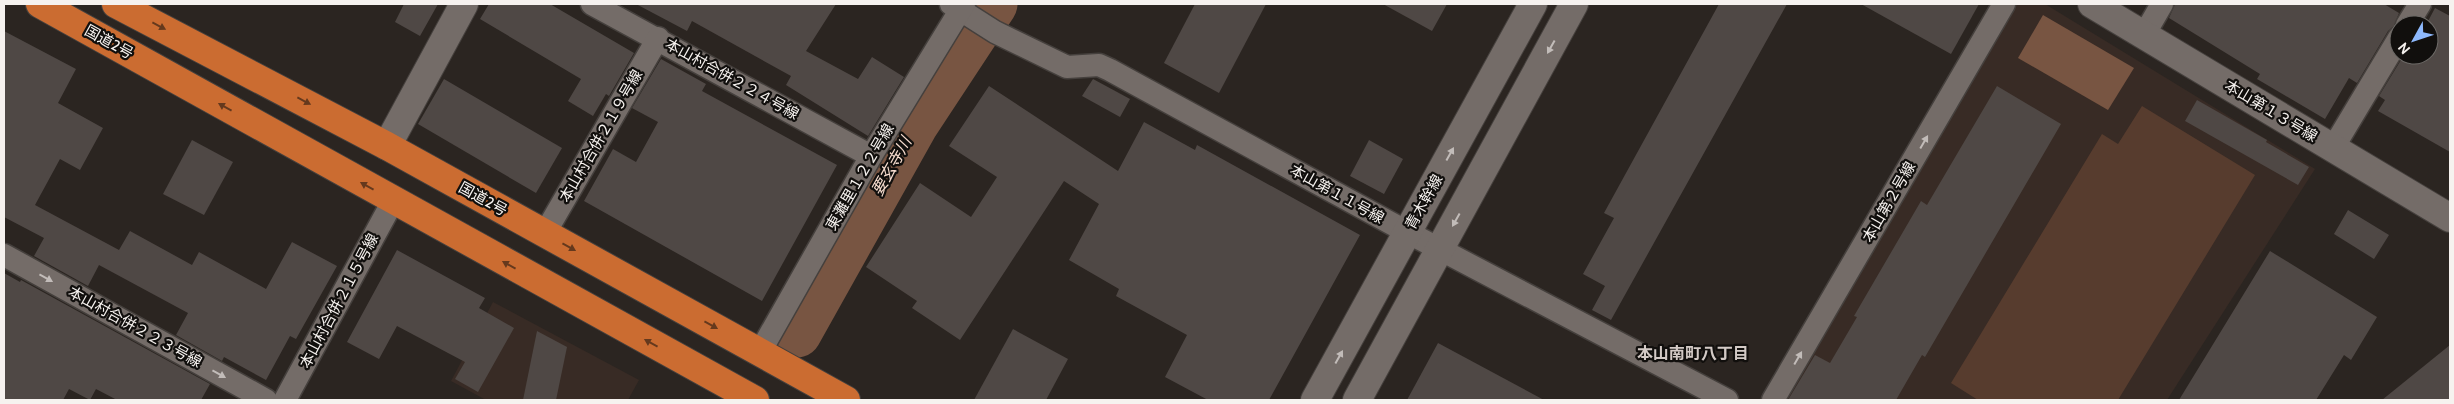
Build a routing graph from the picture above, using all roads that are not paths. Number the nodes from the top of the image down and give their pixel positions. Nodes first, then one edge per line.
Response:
1 (40, 4) edge
2 (116, 4) edge
3 (464, 4) edge
4 (592, 4) edge
5 (1533, 4) edge
6 (1574, 4) edge
7 (2004, 4) edge
8 (2092, 4) edge
9 (2162, 4) edge
10 (2420, 4) edge
11 (962, 9) edge
12 (2413, 15) edge
13 (2144, 35) junction
14 (658, 38) junction
15 (2389, 55) edge
16 (387, 146) junction
17 (2333, 148) junction
18 (871, 156) junction
19 (393, 201) junction
20 (2450, 218) edge
21 (1407, 232) junction
22 (545, 233) junction
23 (1440, 250) junction
24 (4, 255) edge
25 (760, 352) junction
26 (266, 400) edge
27 (285, 400) edge
28 (755, 400) edge
29 (846, 400) edge
30 (1315, 400) edge
31 (1357, 400) edge
32 (1727, 400) edge
33 (1773, 400) edge

19 -> 1 highway, 国道2号
2 -> 16 highway, 国道2号
3 - 16 street
4 - 14 street, 本山村合併２２４号線
21 -> 5 street, 青木幹線
6 -> 23 street
33 -> 7 street, 本山第２号線
8 - 13 street, 本山第１３号線
9 - 13 street
10 - 12 street
11 - 18 street, 東灘里１２２号線
11 - 21 street, 本山第１１号線
13 - 17 street, 本山第１３号線
14 - 18 street, 本山村合併２２４号線
14 - 22 street, 本山村合併２１９号線
15 - 17 street
16 - 22 highway, 国道2号
17 - 20 street, 本山第１３号線
18 - 25 street, 東灘里１２２号線
19 - 27 street, 本山村合併２１５号線
28 -> 19 highway, 国道2号
21 - 23 street, 本山第１１号線
30 -> 21 street, 青木幹線
22 -> 25 highway, 国道2号
23 - 31 street
23 - 32 street, 本山第１１号線
24 -> 26 street, 本山村合併２２３号線
25 - 29 highway, 国道2号

